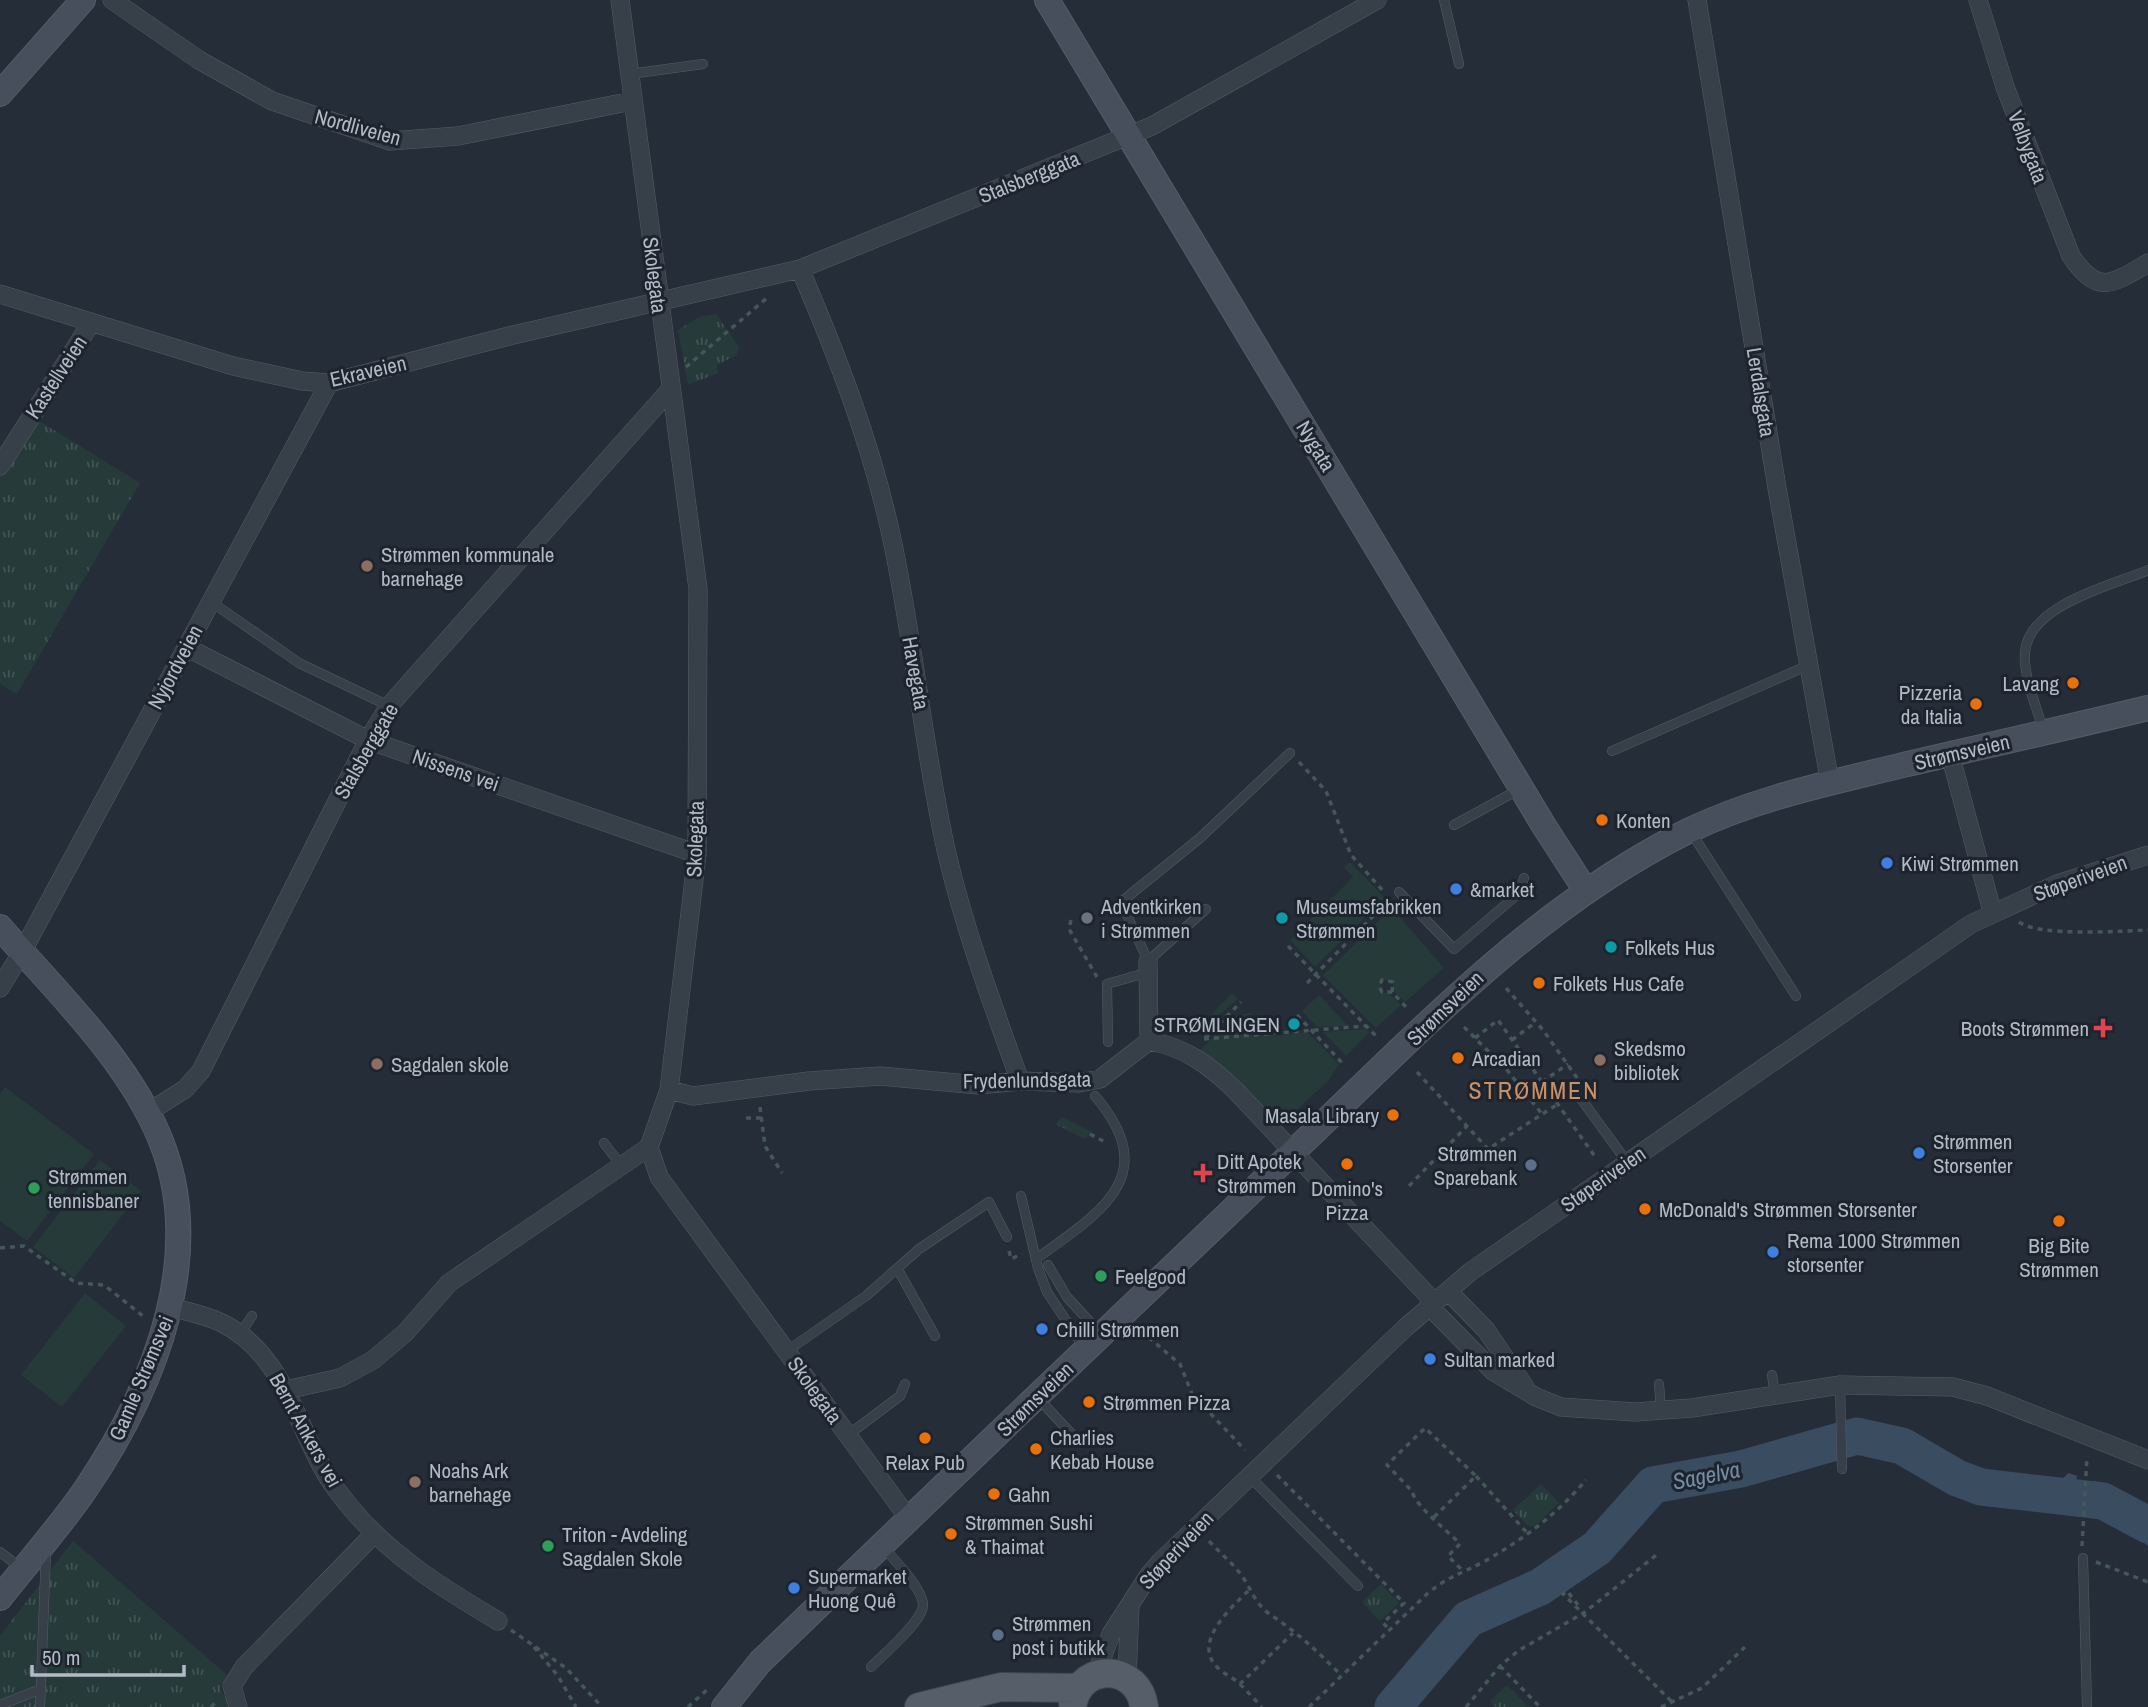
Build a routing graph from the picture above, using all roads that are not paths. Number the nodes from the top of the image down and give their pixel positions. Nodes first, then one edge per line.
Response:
1 (83, 0) edge
2 (112, 0) edge
3 (1046, 0) edge
4 (1377, 0) edge
5 (1444, 0) edge
6 (1697, 0) edge
7 (1978, 0) edge
8 (624, 1) edge
9 (704, 64) dead end
10 (1459, 64) dead end
11 (630, 74) junction
12 (0, 94) edge
13 (632, 100) junction
14 (1129, 136) junction
15 (2148, 263) edge
16 (800, 270) junction
17 (0, 294) edge
18 (658, 301) junction
19 (91, 323) junction
20 (328, 383) junction
21 (669, 391) junction
22 (0, 466) edge
23 (2148, 570) edge
24 (210, 601) junction
25 (186, 647) junction
26 (1809, 665) junction
27 (389, 706) junction
28 (2148, 708) edge
29 (2044, 732) junction
30 (368, 740) junction
31 (1612, 751) dead end
32 (1290, 753) road end
33 (1950, 754) junction
34 (1830, 783) junction
35 (1521, 788) junction
36 (1454, 825) dead end
37 (1690, 831) junction
38 (697, 854) junction
39 (2148, 855) edge
40 (1524, 878) dead end
41 (1586, 891) junction
42 (1399, 892) dead end
43 (1206, 909) dead end
44 (1992, 911) junction
45 (0, 927) edge
46 (22, 952) junction
47 (1149, 967) junction
48 (0, 988) edge
49 (1796, 996) dead end
50 (1149, 1041) junction
51 (1108, 1042) dead end
52 (1020, 1081) junction
53 (669, 1090) junction
54 (1583, 1094) road end
55 (1094, 1096) dead end
56 (147, 1113) junction
57 (604, 1143) dead end
58 (649, 1147) junction
59 (1294, 1152) junction
60 (1627, 1162) junction
61 (621, 1165) junction
62 (1021, 1196) dead end
63 (1007, 1237) dead end
64 (1036, 1259) junction
65 (1048, 1265) dead end
66 (897, 1268) junction
67 (1437, 1300) junction
68 (252, 1316) dead end
69 (168, 1317) junction
70 (240, 1334) junction
71 (935, 1336) dead end
72 (1094, 1342) junction
73 (787, 1351) junction
74 (1772, 1375) dead end
75 (905, 1384) dead end
76 (1659, 1384) dead end
77 (1840, 1385) junction
78 (286, 1390) junction
79 (1775, 1395) junction
80 (1037, 1396) junction
81 (1661, 1411) junction
82 (848, 1435) junction
83 (1078, 1441) dead end
84 (2148, 1460) edge
85 (1842, 1469) dead end
86 (1249, 1476) junction
87 (909, 1519) junction
88 (374, 1534) junction
89 (47, 1539) junction
90 (882, 1545) junction
91 (0, 1552) edge
92 (2083, 1554) road end
93 (23, 1569) junction
94 (1358, 1586) dead end
95 (0, 1598) edge
96 (1130, 1605) junction
97 (498, 1622) dead end
98 (871, 1667) dead end
99 (1127, 1678) junction
100 (41, 1689) junction
101 (1083, 1690) edge
102 (727, 1697) edge
103 (0, 1705) edge
104 (40, 1707) edge
105 (238, 1707) edge
106 (919, 1707) edge
107 (1144, 1707) edge
108 (2087, 1707) edge

1 - 12 main road
2 - 13 street, Nordliveien
3 - 14 main road, Nygata
4 - 14 street, Stalsberggata
5 - 10 lane
6 - 26 street, Lerdalsgata
7 - 15 street, Velbygata
8 - 11 street, Skolegata
9 - 11 lane
11 - 13 street, Skolegata
13 - 18 street, Skolegata
14 - 16 street, Stalsberggata
14 - 35 main road, Nygata
16 - 18 street, Stalsberggata
16 - 52 street, Havegata
17 - 19 street, Ekraveien
18 - 20 street, Ekraveien
18 - 21 street, Skolegata
19 - 20 street, Ekraveien
19 - 22 street, Kastellveien
20 - 24 street, Nyjordveien
21 - 27 street, Stalsberggate
21 - 38 street, Skolegata
23 - 29 lane
24 - 25 street, Nyjordveien
24 - 27 lane
25 - 30 street, Nissens vei
25 - 46 street, Nyjordveien
26 - 31 lane
26 - 34 street, Lerdalsgata
27 - 30 street, Stalsberggate
28 - 29 main road, Strømsveien
29 - 33 main road, Strømsveien
30 - 38 street, Nissens vei
30 - 56 street, Stalsberggate
32 - 47 lane
33 - 34 main road, Strømsveien
33 - 44 street
34 - 37 main road, Strømsveien
35 - 36 lane
35 - 41 main road, Nygata
37 - 41 main road, Strømsveien
37 - 49 lane
38 - 53 street, Skolegata
39 - 44 street, Støperiveien
40 - 42 lane
41 - 59 main road, Strømsveien
43 - 47 lane
44 - 60 street, Støperiveien
45 - 46 main road, Gamle Strømsvei
46 - 48 street, Nyjordveien
46 - 56 main road, Gamle Strømsvei
47 - 50 street
47 - 51 lane
50 - 52 street, Frydenlundsgata
50 - 59 street
52 - 53 street, Frydenlundsgata
53 - 58 street, Skolegata
54 - 60 lane
55 - 64 lane
56 - 69 main road, Gamle Strømsvei
57 - 61 lane
58 - 61 street
58 - 73 street, Skolegata
59 - 67 street
59 - 72 main road, Strømsveien
60 - 67 street, Støperiveien
61 - 78 street
62 - 64 lane
63 - 66 lane
64 - 72 lane
65 - 72 lane
66 - 71 lane
66 - 73 lane
67 - 81 street
67 - 86 street, Støperiveien
68 - 70 lane
69 - 70 street, Bernt Ankers vei
69 - 89 main road, Gamle Strømsvei
70 - 78 street, Bernt Ankers vei
72 - 80 main road, Strømsveien
73 - 82 street, Skolegata
74 - 79 lane
75 - 82 lane
76 - 81 lane
77 - 79 street
77 - 84 street
77 - 85 lane
78 - 88 street, Bernt Ankers vei
79 - 81 street
80 - 83 lane
80 - 87 main road, Strømsveien
82 - 87 street, Skolegata
86 - 94 lane
86 - 96 street, Støperiveien
87 - 90 main road, Strømsveien
88 - 97 street, Bernt Ankers vei
88 - 105 street
89 - 93 main road, Gamle Strømsvei
89 - 100 lane
90 - 98 lane
90 - 102 main road, Strømsveien
91 - 93 lane
92 - 108 lane
93 - 95 main road, Gamle Strømsvei
96 - 99 street, Støperiveien
96 - 101 street, Støperiveien
99 - 101 main road
99 - 107 main road
100 - 103 lane
100 - 104 lane
101 - 106 main road

